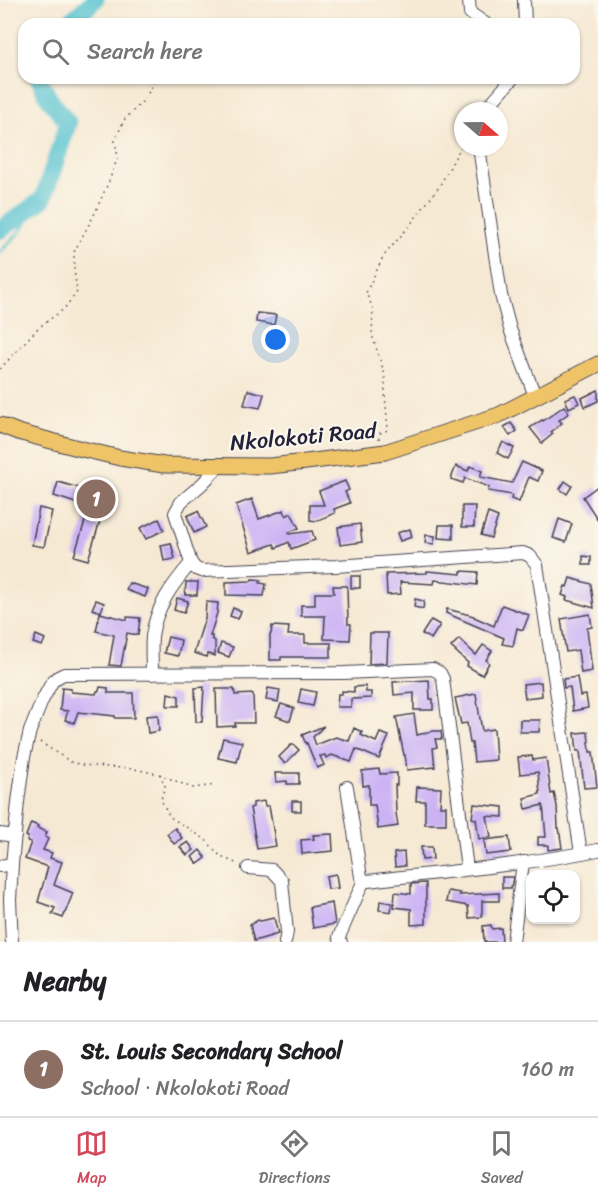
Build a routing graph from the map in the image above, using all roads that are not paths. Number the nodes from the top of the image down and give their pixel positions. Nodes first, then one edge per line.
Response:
1 (469, 0) edge
2 (524, 0) edge
3 (477, 18) edge
4 (525, 18) edge
5 (508, 84) edge
6 (492, 102) edge
7 (480, 156) edge
8 (598, 364) edge
9 (535, 396) junction
10 (0, 425) edge
11 (219, 466) junction
12 (191, 563) junction
13 (152, 674) junction
14 (347, 787) dead end
15 (0, 834) edge
16 (15, 836) junction
17 (598, 850) edge
18 (580, 853) junction
19 (523, 862) junction
20 (6, 865) edge
21 (248, 868) road end
22 (467, 868) junction
23 (364, 880) junction
24 (12, 942) edge
25 (285, 942) edge
26 (340, 942) edge
27 (513, 942) edge

1 - 3 street
2 - 4 street
5 - 6 street
7 - 9 street
8 - 9 main road, Nkolokoti Road
9 - 11 main road, Nkolokoti Road
10 - 11 main road, Nkolokoti Road
11 - 12 street
12 - 13 street
12 - 18 street
13 - 16 street
13 - 22 street
14 - 23 street
15 - 16 street
16 - 20 street
17 - 18 street
18 - 19 street
19 - 22 street
19 - 27 street
20 - 24 street
21 - 25 street
22 - 23 street
23 - 26 street

